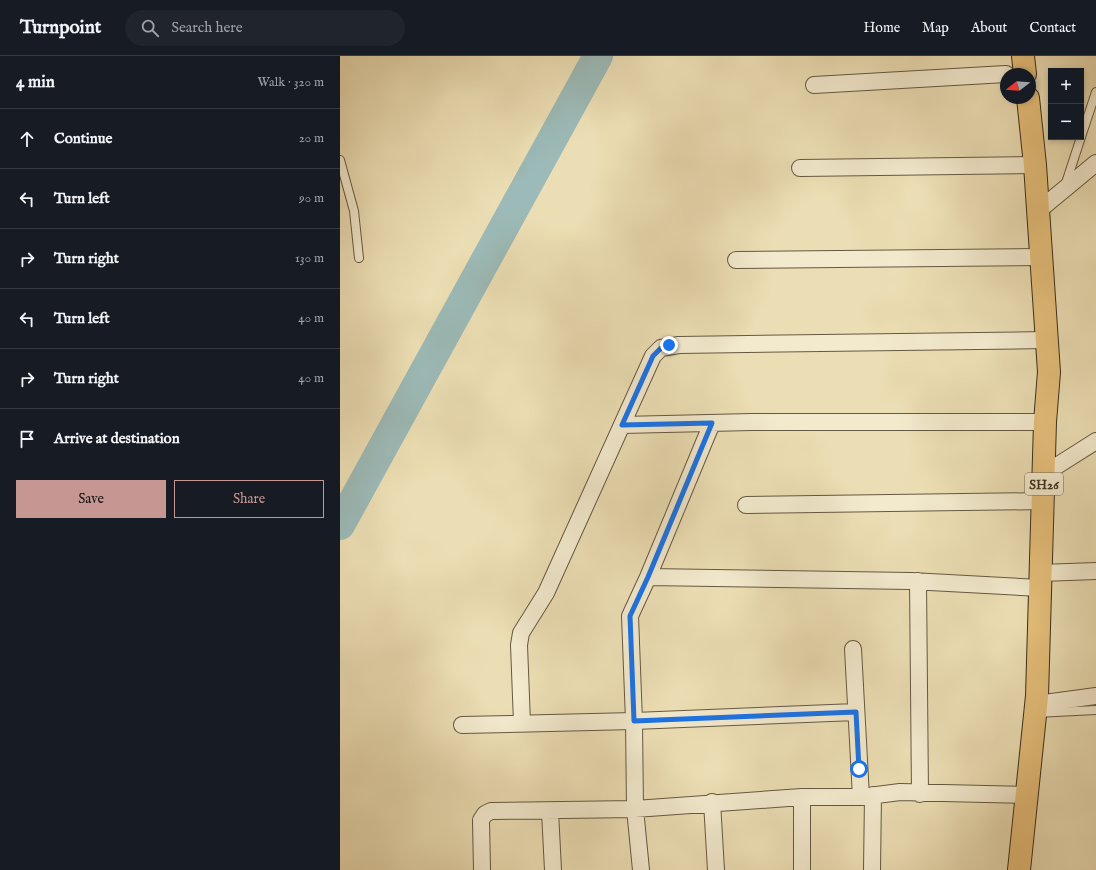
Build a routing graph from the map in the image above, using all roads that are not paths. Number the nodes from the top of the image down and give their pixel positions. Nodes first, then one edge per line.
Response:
1 (1000, 71) edge
2 (814, 85) dead end
3 (1096, 92) edge
4 (1029, 104) edge
5 (1084, 128) edge
6 (1080, 140) edge
7 (340, 160) edge
8 (1096, 163) edge
9 (1035, 165) junction
10 (800, 168) dead end
11 (1063, 191) junction
12 (1038, 211) junction
13 (1041, 257) junction
14 (359, 258) dead end
15 (736, 260) dead end
16 (1046, 340) junction
17 (1045, 422) junction
18 (712, 423) junction
19 (622, 425) junction
20 (1096, 441) edge
21 (1044, 474) junction
22 (1044, 501) junction
23 (746, 505) dead end
24 (1096, 571) edge
25 (648, 577) junction
26 (918, 581) junction
27 (1041, 581) junction
28 (853, 649) dead end
29 (1096, 696) edge
30 (1036, 709) junction
31 (1096, 710) edge
32 (856, 712) junction
33 (634, 721) junction
34 (522, 723) junction
35 (462, 725) dead end
36 (920, 794) junction
37 (1026, 795) junction
38 (867, 796) junction
39 (802, 797) junction
40 (712, 802) junction
41 (635, 809) junction
42 (550, 811) junction
43 (482, 870) edge
44 (553, 870) edge
45 (641, 870) edge
46 (716, 870) edge
47 (802, 870) edge
48 (872, 870) edge
49 (1019, 870) edge

1 - 2 street
3 - 5 lane
4 - 9 main road, SH26
6 - 11 lane
7 - 14 lane
8 - 11 street
9 - 10 street
9 - 12 main road, SH26
11 - 12 street
12 - 13 main road, SH26
13 - 15 street
13 - 16 main road, SH26
16 - 17 main road, SH26
16 - 19 street
17 - 18 street
17 - 21 main road, SH26
18 - 19 street
18 - 25 street
19 - 34 street
20 - 21 street
21 - 22 main road, SH26
22 - 23 street
22 - 27 main road, SH26
24 - 27 street
25 - 26 street
25 - 33 street
26 - 27 street
26 - 36 street
27 - 30 main road, SH26
28 - 32 street
29 - 30 street
30 - 31 lane
30 - 37 main road, SH26
32 - 33 street
32 - 38 street
33 - 34 street
33 - 41 street
34 - 35 street
36 - 37 street
36 - 38 street
37 - 49 main road, SH26
38 - 39 street
38 - 48 street
39 - 40 street
39 - 47 street
40 - 41 street
40 - 46 street
41 - 42 street
41 - 45 street
42 - 43 street
42 - 44 street

